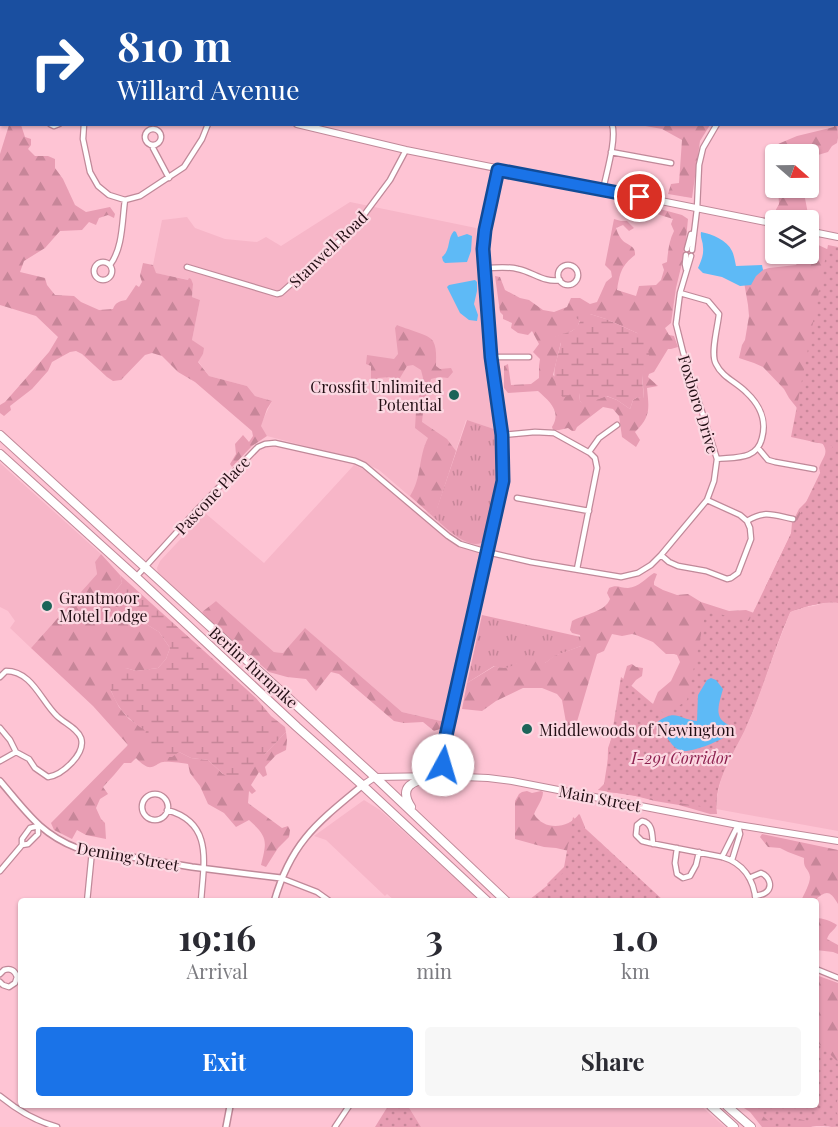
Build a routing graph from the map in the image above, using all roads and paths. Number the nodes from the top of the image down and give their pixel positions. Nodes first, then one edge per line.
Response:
1 (84, 126) edge
2 (207, 126) edge
3 (305, 126) edge
4 (613, 126) edge
5 (716, 126) edge
6 (153, 145) dead end
7 (406, 150) junction
8 (611, 152) junction
9 (671, 163) dead end
10 (498, 170) junction
11 (169, 178) junction
12 (603, 190) junction
13 (125, 200) junction
14 (697, 209) junction
15 (765, 222) edge
16 (819, 233) edge
17 (838, 237) edge
18 (110, 264) junction
19 (187, 267) dead end
20 (484, 268) junction
21 (560, 280) junction
22 (680, 293) junction
23 (491, 357) junction
24 (529, 357) dead end
25 (617, 425) dead end
26 (0, 435) edge
27 (502, 435) junction
28 (758, 448) junction
29 (589, 452) junction
30 (0, 454) edge
31 (717, 459) junction
32 (814, 469) dead end
33 (517, 498) dead end
34 (707, 500) junction
35 (589, 511) junction
36 (793, 519) dead end
37 (747, 520) junction
38 (487, 552) junction
39 (661, 555) junction
40 (144, 567) junction
41 (577, 569) junction
42 (136, 577) junction
43 (0, 677) edge
44 (0, 728) edge
45 (16, 752) junction
46 (0, 761) edge
47 (436, 776) junction
48 (375, 777) junction
49 (0, 781) edge
50 (363, 785) junction
51 (167, 810) junction
52 (419, 819) junction
53 (738, 825) junction
54 (38, 826) junction
55 (838, 841) edge
56 (653, 844) junction
57 (22, 845) junction
58 (677, 848) junction
59 (92, 850) junction
60 (699, 852) junction
61 (722, 857) junction
62 (732, 860) junction
63 (203, 868) junction
64 (0, 871) edge
65 (281, 878) junction
66 (749, 878) junction
67 (87, 898) edge
68 (201, 898) edge
69 (275, 898) edge
70 (325, 898) edge
71 (484, 898) edge
72 (503, 898) edge
73 (756, 898) edge
74 (758, 898) edge
75 (819, 970) edge
76 (0, 973) edge
77 (838, 978) edge
78 (0, 982) edge
79 (0, 1096) edge
80 (230, 1108) edge
81 (347, 1108) edge
82 (713, 1108) edge
83 (729, 1108) edge
84 (57, 1127) edge
85 (226, 1127) edge
86 (335, 1127) edge
87 (734, 1127) edge
88 (751, 1127) edge

1 - 13 street
2 - 11 street
3 - 7 main road
4 - 8 street
5 - 14 street, Foxboro Drive
6 - 11 street
7 - 10 main road
7 - 19 street, Stanwell Road
8 - 9 street
8 - 12 street
10 - 12 main road
10 - 20 street
11 - 13 street
12 - 14 main road
13 - 18 street
14 - 15 main road
14 - 22 street, Foxboro Drive
16 - 17 main road
18 - 18 street
20 - 21 street
20 - 23 street
21 - 21 street
22 - 28 street
22 - 31 street, Foxboro Drive
23 - 24 street
23 - 27 street
25 - 29 street
26 - 40 highway, Berlin Turnpike
27 - 29 street
27 - 38 street
28 - 31 street
28 - 32 street
29 - 35 street
30 - 42 highway, Berlin Turnpike
31 - 34 street, Foxboro Drive
33 - 35 street
34 - 37 street
34 - 39 street, Foxboro Drive
35 - 41 street
36 - 37 street
37 - 39 street
38 - 40 street, Pascone Place
38 - 41 street, Foxboro Drive
38 - 47 street
39 - 41 street, Foxboro Drive
40 - 42 street, Pascone Place
40 - 48 highway, Berlin Turnpike
42 - 50 highway, Berlin Turnpike
43 - 45 street
44 - 45 street
45 - 46 street
47 - 48 main road, Main Street
47 - 52 highway
47 - 53 main road, Main Street
48 - 50 main road
48 - 52 highway, Berlin Turnpike
49 - 54 street, Deming Street
50 - 65 street
50 - 71 highway, Berlin Turnpike
51 - 51 street
51 - 63 street
52 - 72 highway, Berlin Turnpike
53 - 55 main road, Main Street
53 - 61 street
53 - 62 street
54 - 57 street
54 - 57 street
54 - 59 street, Deming Street
56 - 56 street
56 - 58 street
57 - 64 street
58 - 60 street
58 - 60 street
59 - 63 street, Deming Street
59 - 67 street
60 - 61 street
61 - 62 street
62 - 66 street
63 - 65 street, Deming Street
63 - 68 street
65 - 69 street
65 - 70 street
66 - 73 street
66 - 74 street
75 - 77 street
76 - 78 street
79 - 84 street
80 - 85 street
81 - 86 street
82 - 87 highway
83 - 88 highway

